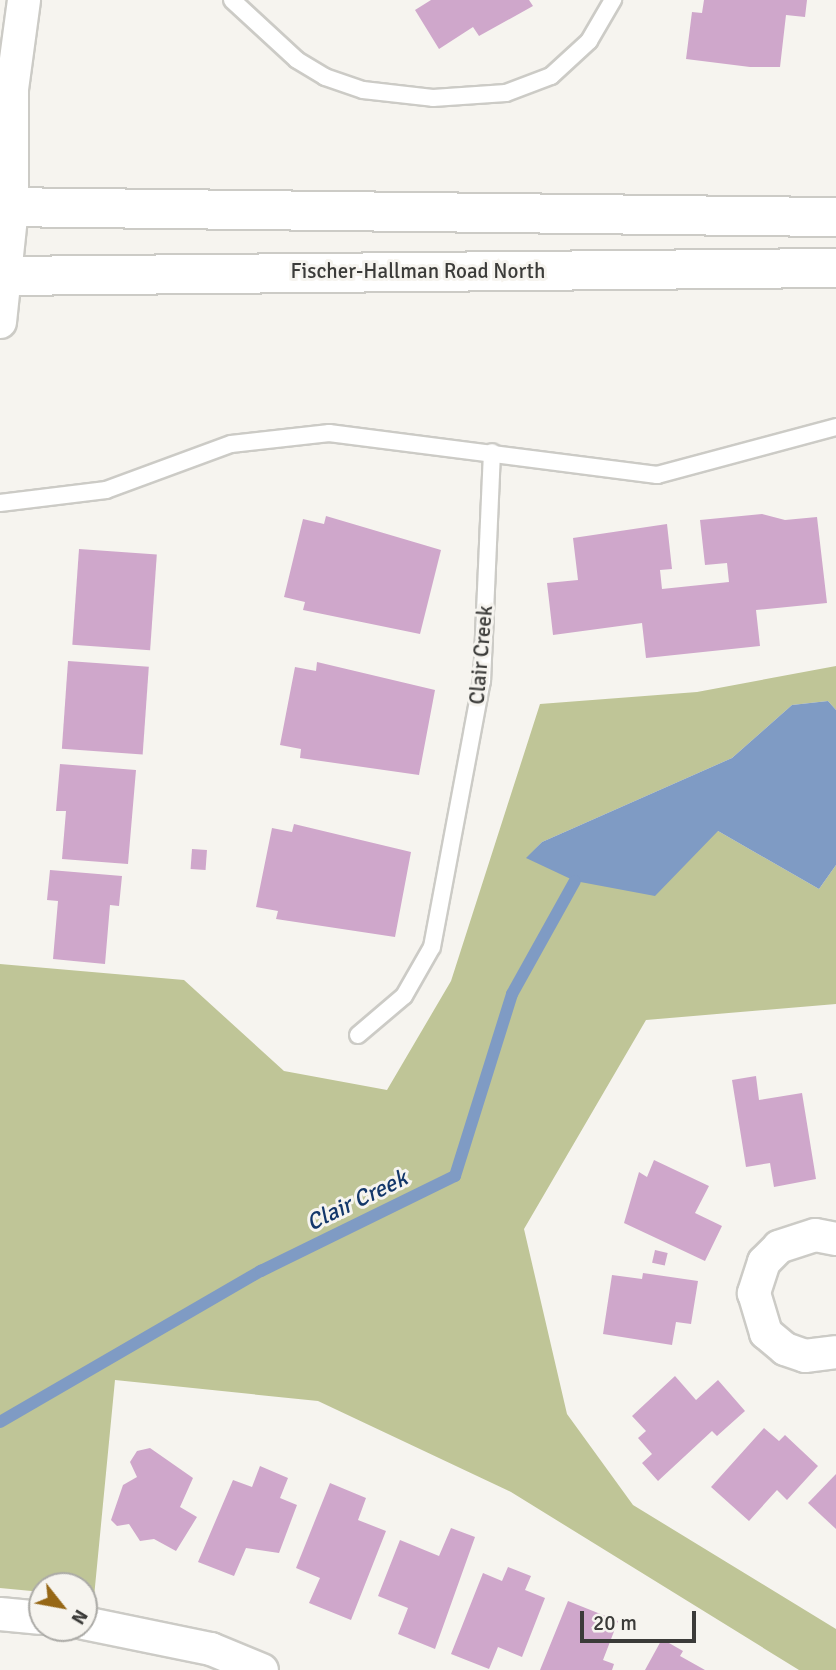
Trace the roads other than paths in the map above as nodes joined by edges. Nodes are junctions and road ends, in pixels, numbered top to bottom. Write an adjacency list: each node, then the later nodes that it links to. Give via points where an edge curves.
1 (24, 0): 4 (street, via 12,89)
2 (232, 0): 3 (lane, via 297,60 325,77 363,90 433,98 506,93 551,76 589,41)
3 (613, 0)
4 (6, 207): 5 (main road); 7 (street)
5 (836, 217)
6 (836, 268): 7 (main road, Fischer-Hallman Road North)
7 (2, 276): 8 (street)
8 (0, 322)
9 (836, 427): 10 (lane, via 657,475)
10 (492, 452): 11 (lane, via 329,433 231,444 106,491); 12 (lane, Clair Creek, via 482,681 432,947 404,996)
11 (0, 503)
12 (358, 1035)
13 (836, 1239): 14 (street, via 814,1235 779,1247 764,1262 754,1293 766,1333 785,1349 805,1356)
14 (836, 1352)
15 (0, 1614): 16 (street)
16 (28, 1617)
17 (98, 1626): 18 (street, via 211,1649)
18 (262, 1670)

